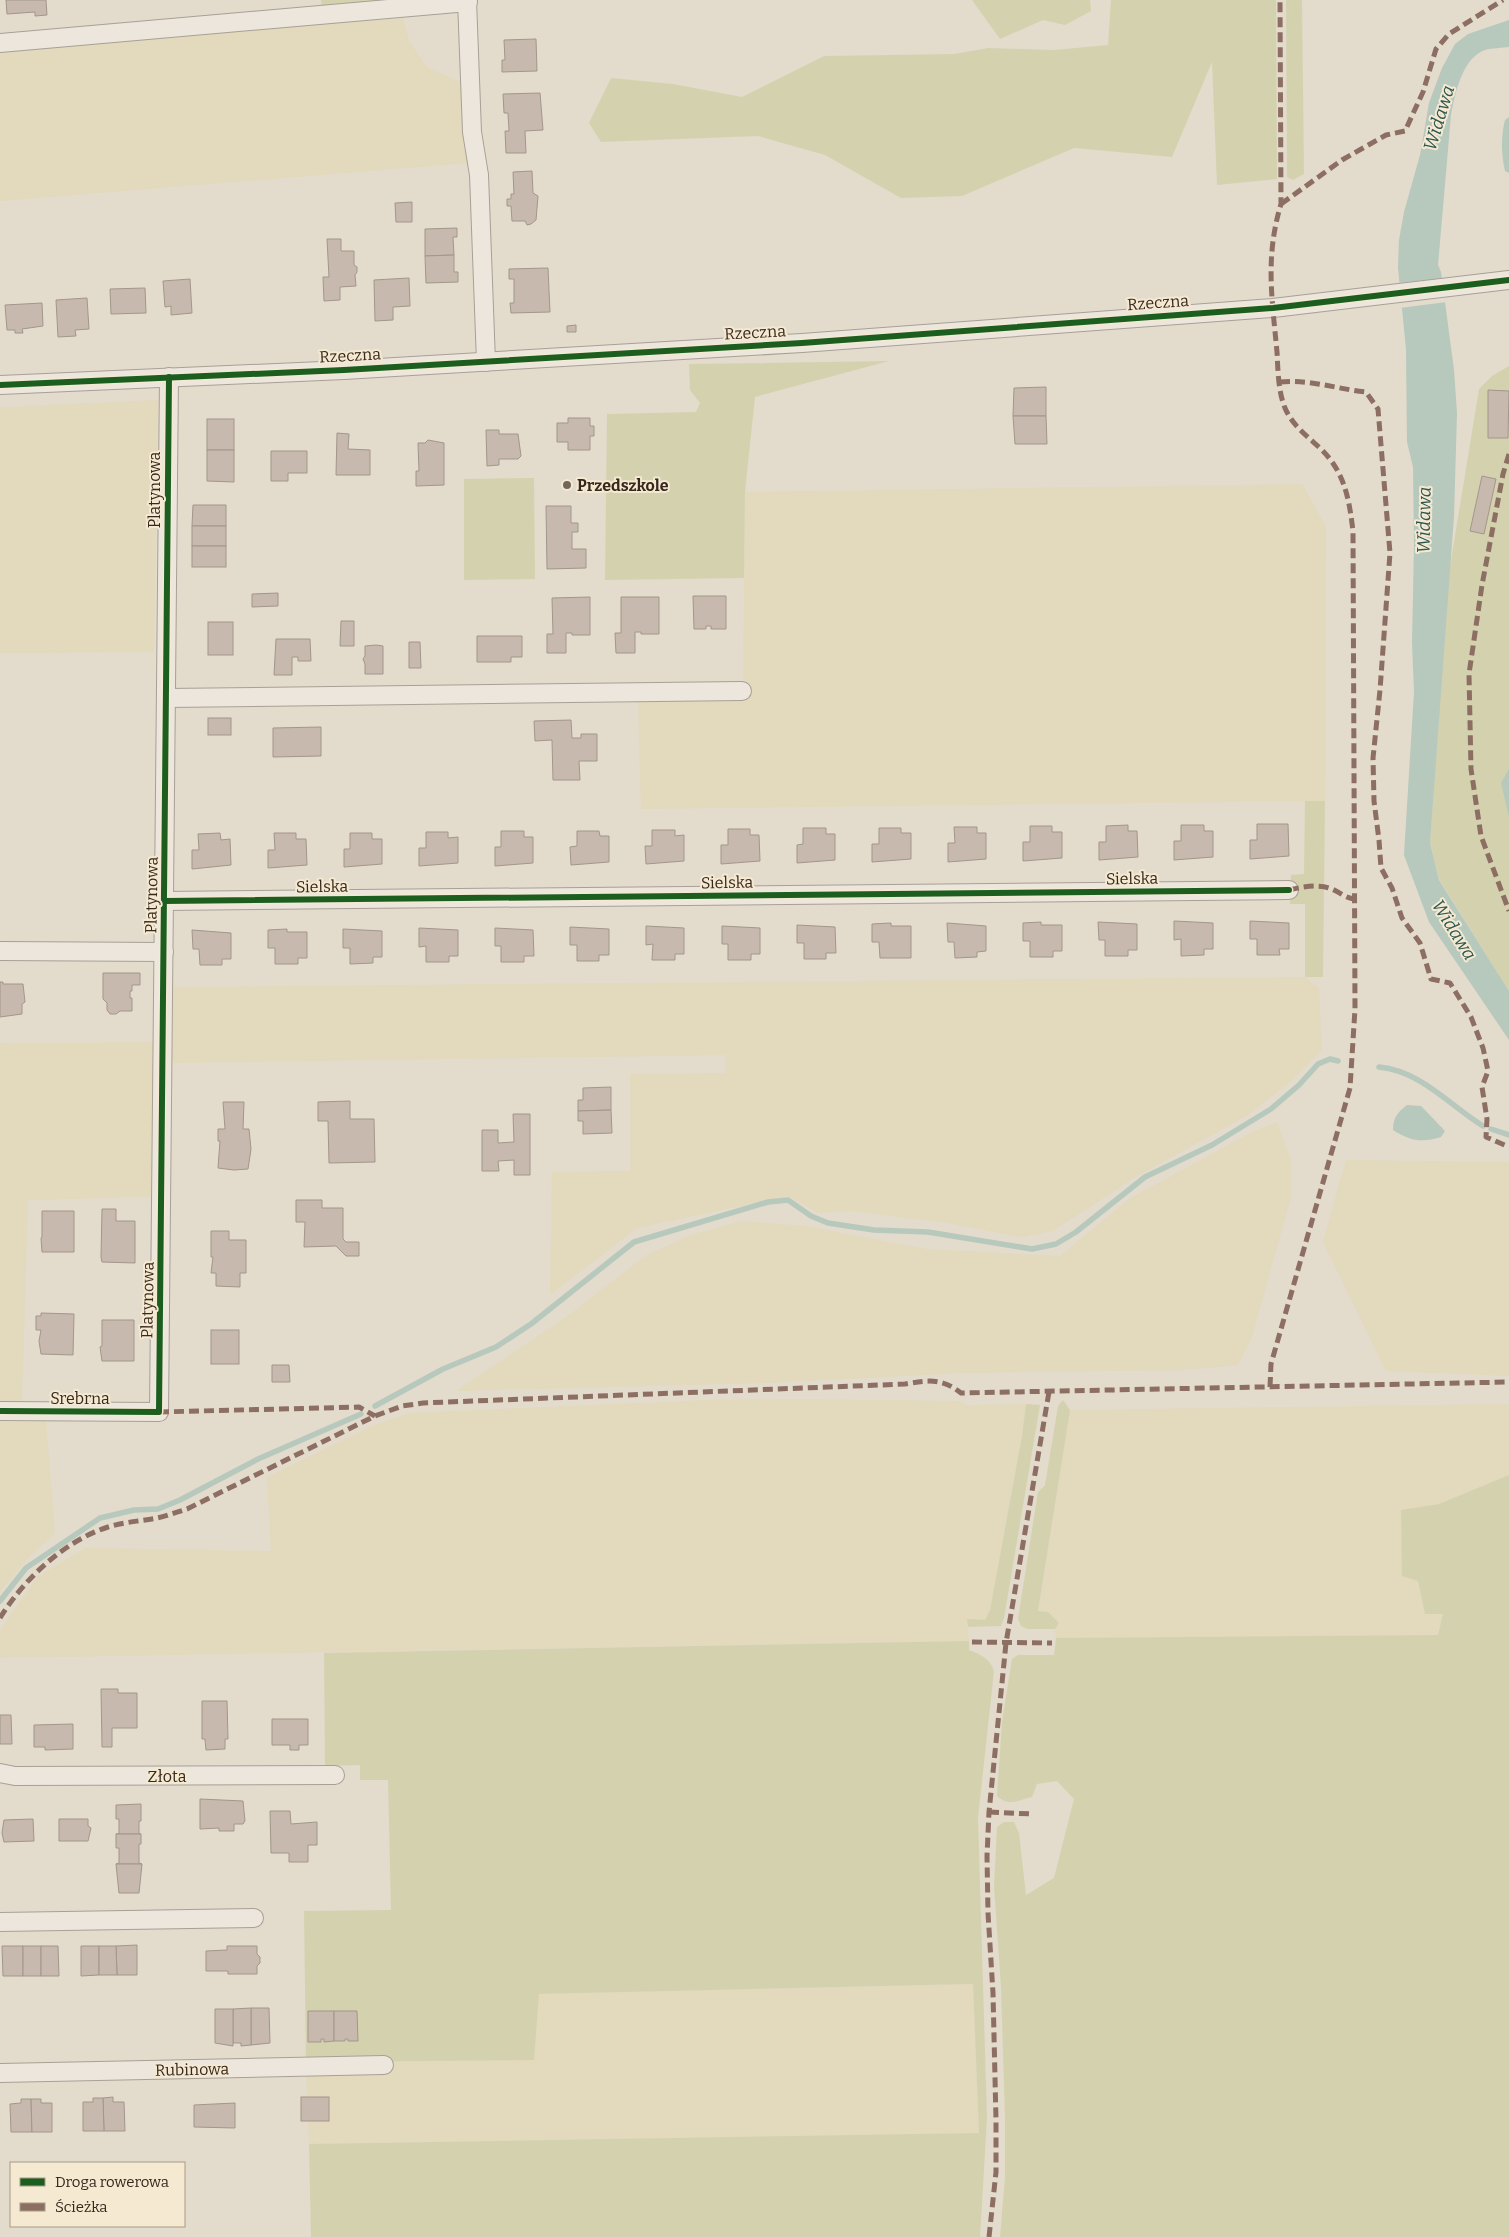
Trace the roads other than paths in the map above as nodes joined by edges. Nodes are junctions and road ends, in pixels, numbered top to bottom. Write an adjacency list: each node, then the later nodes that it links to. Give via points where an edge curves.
1 (468, 1): 2 (street); 4 (street, via 472,132 479,175)
2 (0, 42)
3 (1509, 280): 4 (street, Rzeczna, via 1273,308 802,344)
4 (486, 362): 5 (street, Rzeczna)
5 (169, 377): 6 (street, Rzeczna); 8 (street, Platynowa)
6 (0, 385)
7 (742, 691): 8 (street)
8 (167, 698): 10 (street, Platynowa)
9 (1289, 890): 10 (street, Sielska)
10 (164, 901): 12 (street, Platynowa)
11 (0, 951): 12 (street, Platynowa)
12 (164, 952): 14 (street, Platynowa)
13 (0, 1411): 14 (street, Srebrna)
14 (159, 1412)
15 (0, 1773): 16 (street, Złota, via 24,1776)
16 (335, 1776)
17 (254, 1918): 18 (street)
18 (0, 1922)
19 (384, 2064): 20 (street, Rubinowa)
20 (0, 2073)

